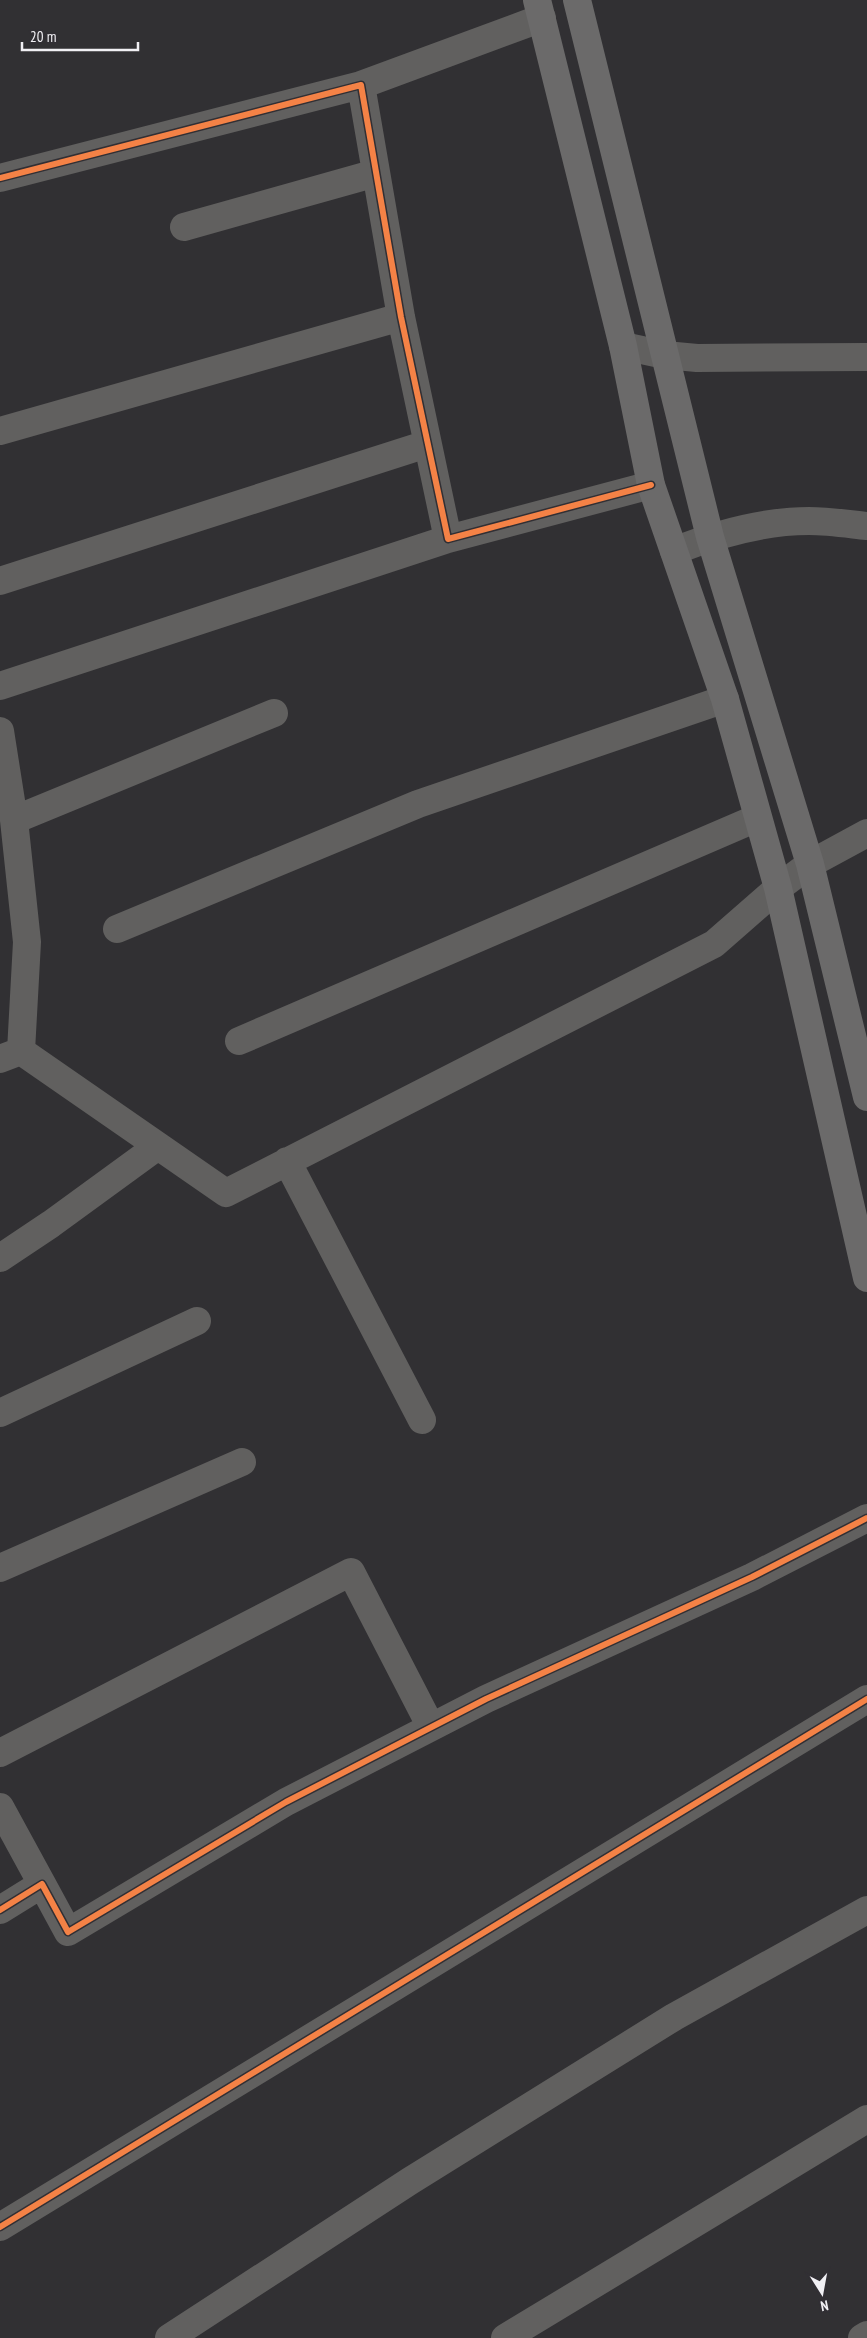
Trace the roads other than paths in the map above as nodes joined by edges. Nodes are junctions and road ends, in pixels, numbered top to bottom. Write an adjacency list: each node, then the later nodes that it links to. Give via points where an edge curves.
1 (577, 0): 9 (main road)
2 (540, 9): 3 (street); 8 (main road)
3 (361, 86): 4 (street); 5 (street)
4 (376, 172): 6 (street); 7 (street)
5 (0, 178)
6 (184, 228)
7 (401, 318): 11 (street); 12 (street)
8 (623, 346): 9 (street); 13 (main road)
9 (665, 355): 10 (street, via 697,358); 15 (main road)
10 (867, 357)
11 (0, 431)
12 (427, 444): 16 (street); 18 (street)
13 (652, 485): 16 (street); 17 (main road)
14 (867, 526): 15 (street, via 809,521 751,527)
15 (710, 536): 17 (street); 26 (main road)
16 (448, 539): 19 (street)
17 (674, 551): 20 (main road)
18 (0, 581)
19 (0, 686)
20 (725, 699): 23 (main road); 28 (street, via 418,804)
21 (274, 713): 24 (street)
22 (0, 731): 24 (street)
23 (757, 818): 27 (main road); 29 (street)
24 (14, 820): 30 (street, via 27,942)
25 (867, 833): 26 (street)
26 (810, 864): 27 (street); 31 (main road)
27 (778, 888): 33 (street, via 714,944); 35 (main road)
28 (118, 929)
29 (239, 1041)
30 (10, 1055): 32 (street)
31 (867, 1097)
32 (158, 1146): 33 (street, via 226,1193); 34 (street)
33 (287, 1161): 38 (street)
34 (0, 1258)
35 (867, 1278)
36 (197, 1321): 37 (street)
37 (0, 1413)
38 (422, 1420)
39 (242, 1462): 41 (street)
40 (867, 1518): 43 (street, via 752,1578)
41 (0, 1568)
42 (867, 1699): 50 (street)
43 (430, 1727): 44 (street, via 351,1572); 46 (street, via 286,1802 68,1932)
44 (0, 1753)
45 (0, 1807): 46 (street)
46 (42, 1884): 47 (street)
47 (0, 1910)
48 (867, 1910): 52 (street, via 674,2017 410,2181)
49 (867, 2119): 53 (street)
50 (0, 2227)
51 (867, 2335): 54 (street)
52 (169, 2338)
53 (505, 2338)
54 (862, 2338)

